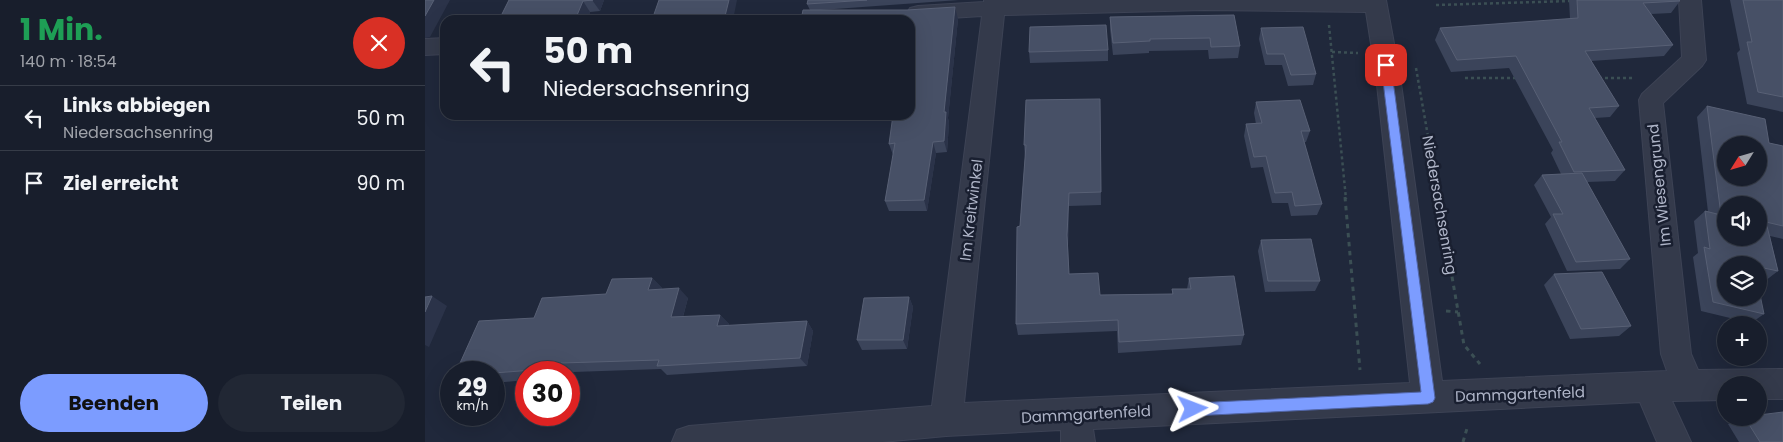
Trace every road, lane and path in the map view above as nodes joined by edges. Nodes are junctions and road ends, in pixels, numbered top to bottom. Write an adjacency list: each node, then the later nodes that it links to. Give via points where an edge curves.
1 (1577, 0): 6 (path)
2 (1690, 0): 14 (street, Im Wiesengrund, via 1694,60)
3 (1375, 2): 5 (street); 19 (street, via 1388,76)
4 (995, 4): 5 (street); 7 (street); 21 (street, Im Kreitwinkel)
5 (1326, 4): 20 (path, via 1335,74)
6 (1436, 5)
7 (898, 14)
8 (440, 46): 9 (street)
9 (425, 47)
10 (1415, 62): 18 (path, Niedersachsenring, via 1464,345)
11 (1465, 78): 12 (path)
12 (1523, 78)
13 (1590, 78): 14 (path)
14 (1676, 78): 16 (street, Im Wiesengrund, via 1651,100 1676,354)
15 (1783, 384): 16 (street, Dammgartenfeld)
16 (1688, 385): 17 (street, Dammgartenfeld)
17 (1650, 388): 18 (street, Dammgartenfeld); 25 (street)
18 (1507, 395): 19 (street, Dammgartenfeld)
19 (1428, 398): 20 (street, Dammgartenfeld)
20 (1362, 401): 22 (street, Dammgartenfeld)
21 (946, 420): 22 (street, Dammgartenfeld); 23 (street, Dammgartenfeld)
22 (1077, 428)
23 (753, 440): 24 (street, Dammgartenfeld)
24 (689, 442)
25 (1674, 442)

